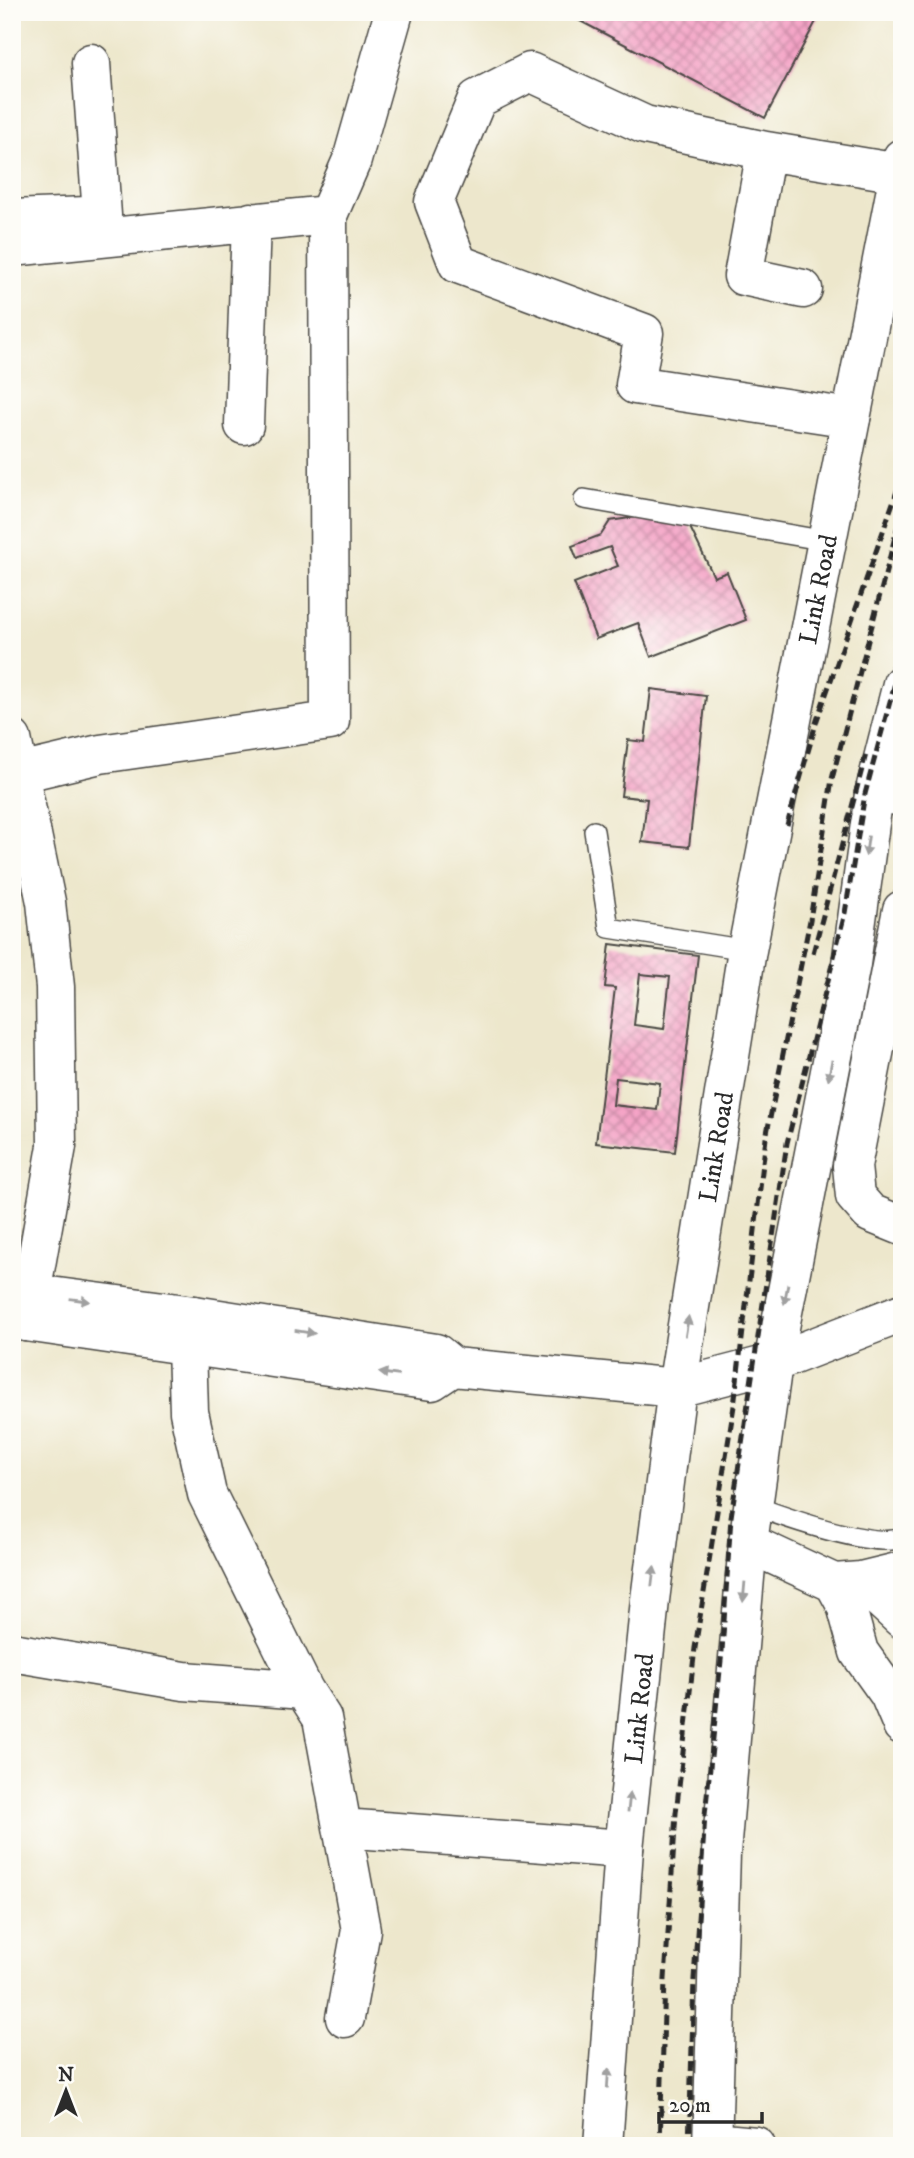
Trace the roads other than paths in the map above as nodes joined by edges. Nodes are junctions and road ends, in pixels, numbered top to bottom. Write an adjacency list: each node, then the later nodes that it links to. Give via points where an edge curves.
1 (394, 12): 5 (street, via 352,160)
2 (91, 63): 8 (street)
3 (766, 151): 4 (street); 10 (street, via 743,276); 11 (street, via 645,125 530,72 477,99 434,202 458,264 644,333 635,385)
4 (900, 166): 11 (street, Link Road)
5 (328, 215): 7 (street); 16 (street, via 330,721)
6 (12, 219): 8 (street)
7 (251, 222): 8 (street); 12 (street)
8 (115, 225): 9 (street)
9 (12, 247)
10 (803, 289)
11 (850, 418): 14 (street, Link Road)
12 (244, 425)
13 (584, 499): 14 (lane)
14 (827, 541): 20 (street, Link Road)
15 (902, 684): 17 (street)
16 (15, 763): 22 (street, via 47,902 55,987 57,1146)
17 (888, 795): 25 (street, one-way to 25)
18 (594, 831): 20 (lane, via 609,928)
19 (902, 911): 21 (street, via 852,1166 855,1196 870,1213)
20 (747, 950): 26 (street, Link Road, one-way to 20)
21 (902, 1226)
22 (20, 1306): 24 (street)
23 (902, 1313): 25 (street)
24 (191, 1330): 26 (street, via 436,1353 453,1367); 33 (street, via 189,1412 207,1494)
25 (772, 1363): 26 (street); 27 (street)
26 (677, 1388): 36 (street, Link Road, one-way to 26)
27 (751, 1524): 28 (lane, via 799,1523 870,1539); 30 (street); 38 (street, one-way to 38, via 721,1853)
28 (902, 1538)
29 (902, 1572): 30 (street)
30 (848, 1582): 31 (street); 34 (street, via 846,1605 859,1652 889,1694)
31 (902, 1619)
32 (12, 1652): 33 (street, via 184,1681)
33 (304, 1690): 35 (street, via 322,1718)
34 (902, 1725)
35 (343, 1828): 36 (street); 37 (street, via 361,1930)
36 (624, 1849): 39 (street, Link Road, one-way to 36)
37 (345, 2018)
38 (712, 2144): 40 (street)
39 (603, 2146)
40 (756, 2146)

